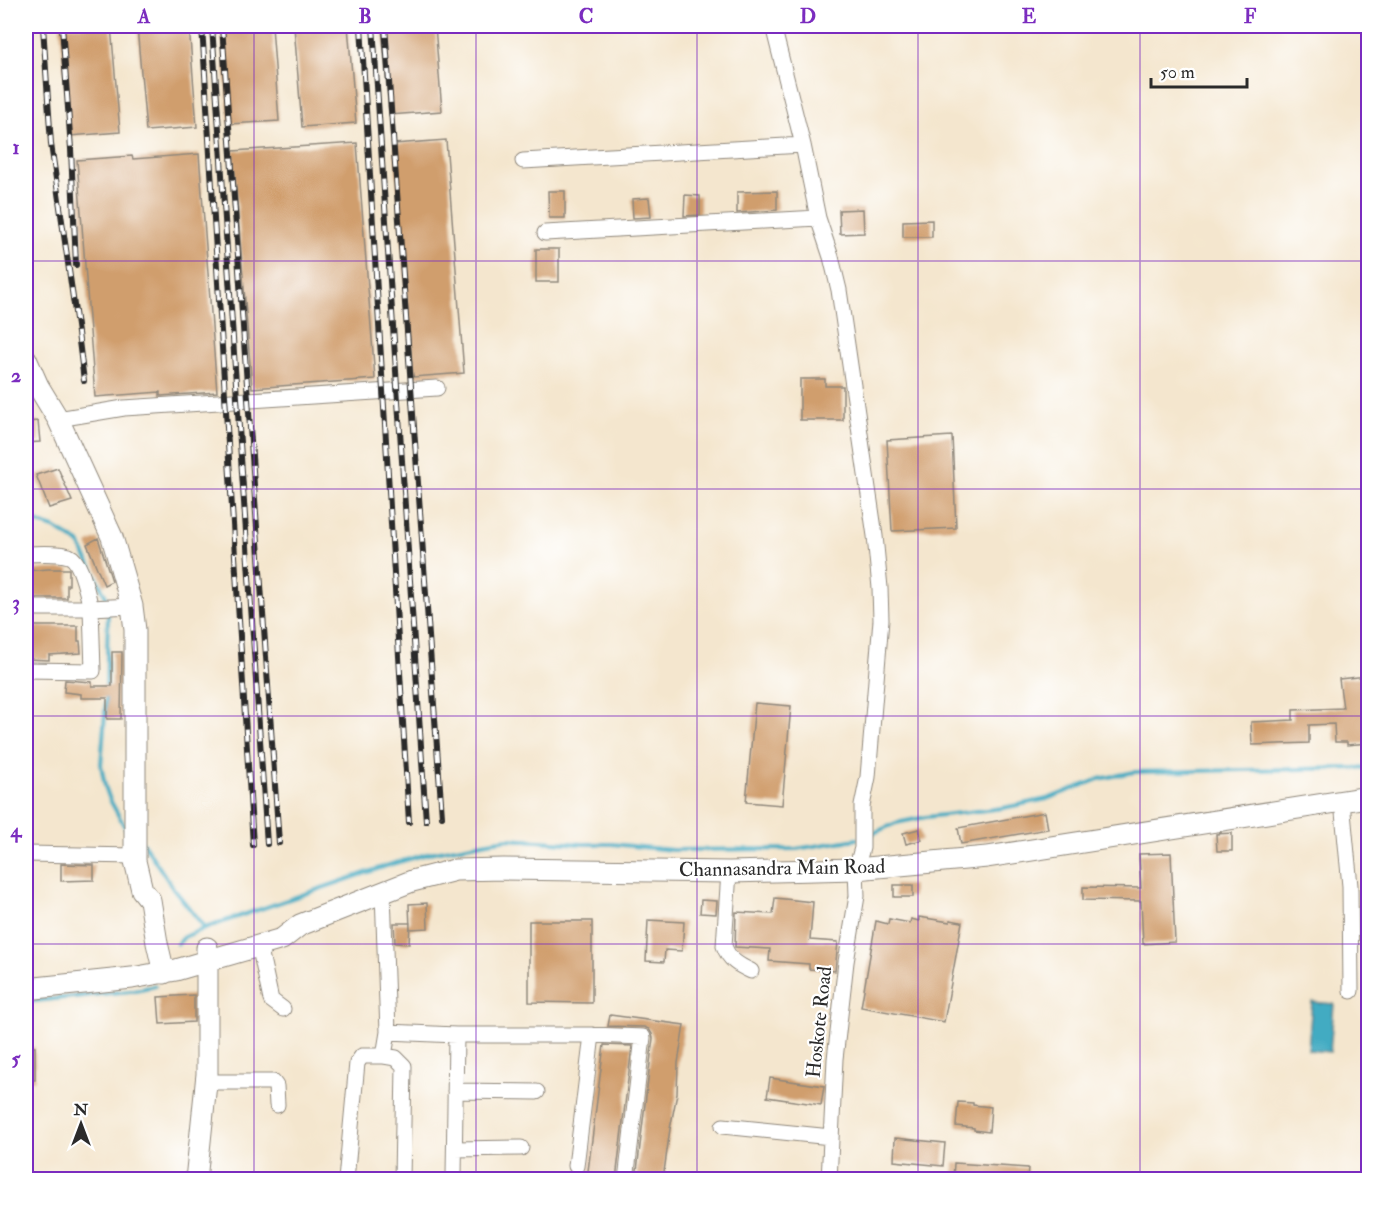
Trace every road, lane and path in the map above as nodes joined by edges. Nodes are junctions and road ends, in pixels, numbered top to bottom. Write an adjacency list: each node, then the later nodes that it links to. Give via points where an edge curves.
1 (773, 26): 2 (street, Hoskote Road)
2 (803, 145): 3 (street); 4 (street, Hoskote Road)
3 (523, 161)
4 (818, 218): 5 (street); 19 (street, Hoskote Road, via 839,290 880,588 862,848)
5 (545, 233)
6 (26, 359): 7 (main road)
7 (32, 386): 9 (main road)
8 (437, 388): 9 (street, via 124,408)
9 (58, 419): 11 (main road, via 112,537)
10 (26, 554): 13 (street, via 71,556 79,564)
11 (132, 606): 13 (street); 18 (main road)
12 (26, 608): 13 (street)
13 (91, 608): 14 (street, via 93,671)
14 (26, 670)
15 (1368, 797): 16 (main road, Channasandra Main Road)
16 (1342, 802): 19 (main road, Channasandra Main Road, via 987,857); 29 (street, via 1350,886)
17 (26, 854): 18 (street)
18 (135, 856): 25 (main road, via 142,890 139,904 144,946)
19 (856, 869): 20 (main road, Channasandra Main Road); 40 (street, Hoskote Road, via 857,896 834,1059)
20 (729, 872): 21 (main road, Channasandra Main Road, via 455,870); 26 (street, via 724,946 732,961)
21 (382, 892): 22 (main road, Channasandra Main Road); 31 (street)
22 (300, 925): 23 (main road, Channasandra Main Road, via 282,939); 24 (main road, via 279,926)
23 (259, 945): 24 (main road, Channasandra Main Road); 30 (street, via 271,1000)
24 (207, 954): 25 (main road, Channasandra Main Road); 35 (main road)
25 (156, 968): 27 (main road, Channasandra Main Road); 28 (main road, Channasandra Main Road, via 132,978)
26 (751, 971)
27 (26, 976)
28 (26, 989)
29 (1351, 991)
30 (283, 1009)
31 (388, 1032): 32 (street); 34 (street)
32 (456, 1035): 33 (street); 36 (street)
33 (592, 1035): 43 (street); 48 (street, via 643,1037)
34 (384, 1056): 46 (street, via 362,1056 357,1063); 47 (street, via 396,1058 404,1066)
35 (206, 1082): 38 (street, via 273,1082); 45 (main road)
36 (455, 1091): 37 (street); 42 (street)
37 (537, 1092)
38 (277, 1105)
39 (723, 1126): 40 (street)
40 (831, 1137): 49 (street, Hoskote Road)
41 (521, 1148): 42 (street)
42 (454, 1149): 44 (street)
43 (576, 1166)
44 (454, 1176)
45 (196, 1179)
46 (346, 1179)
47 (402, 1179)
48 (626, 1179)
49 (829, 1179)

